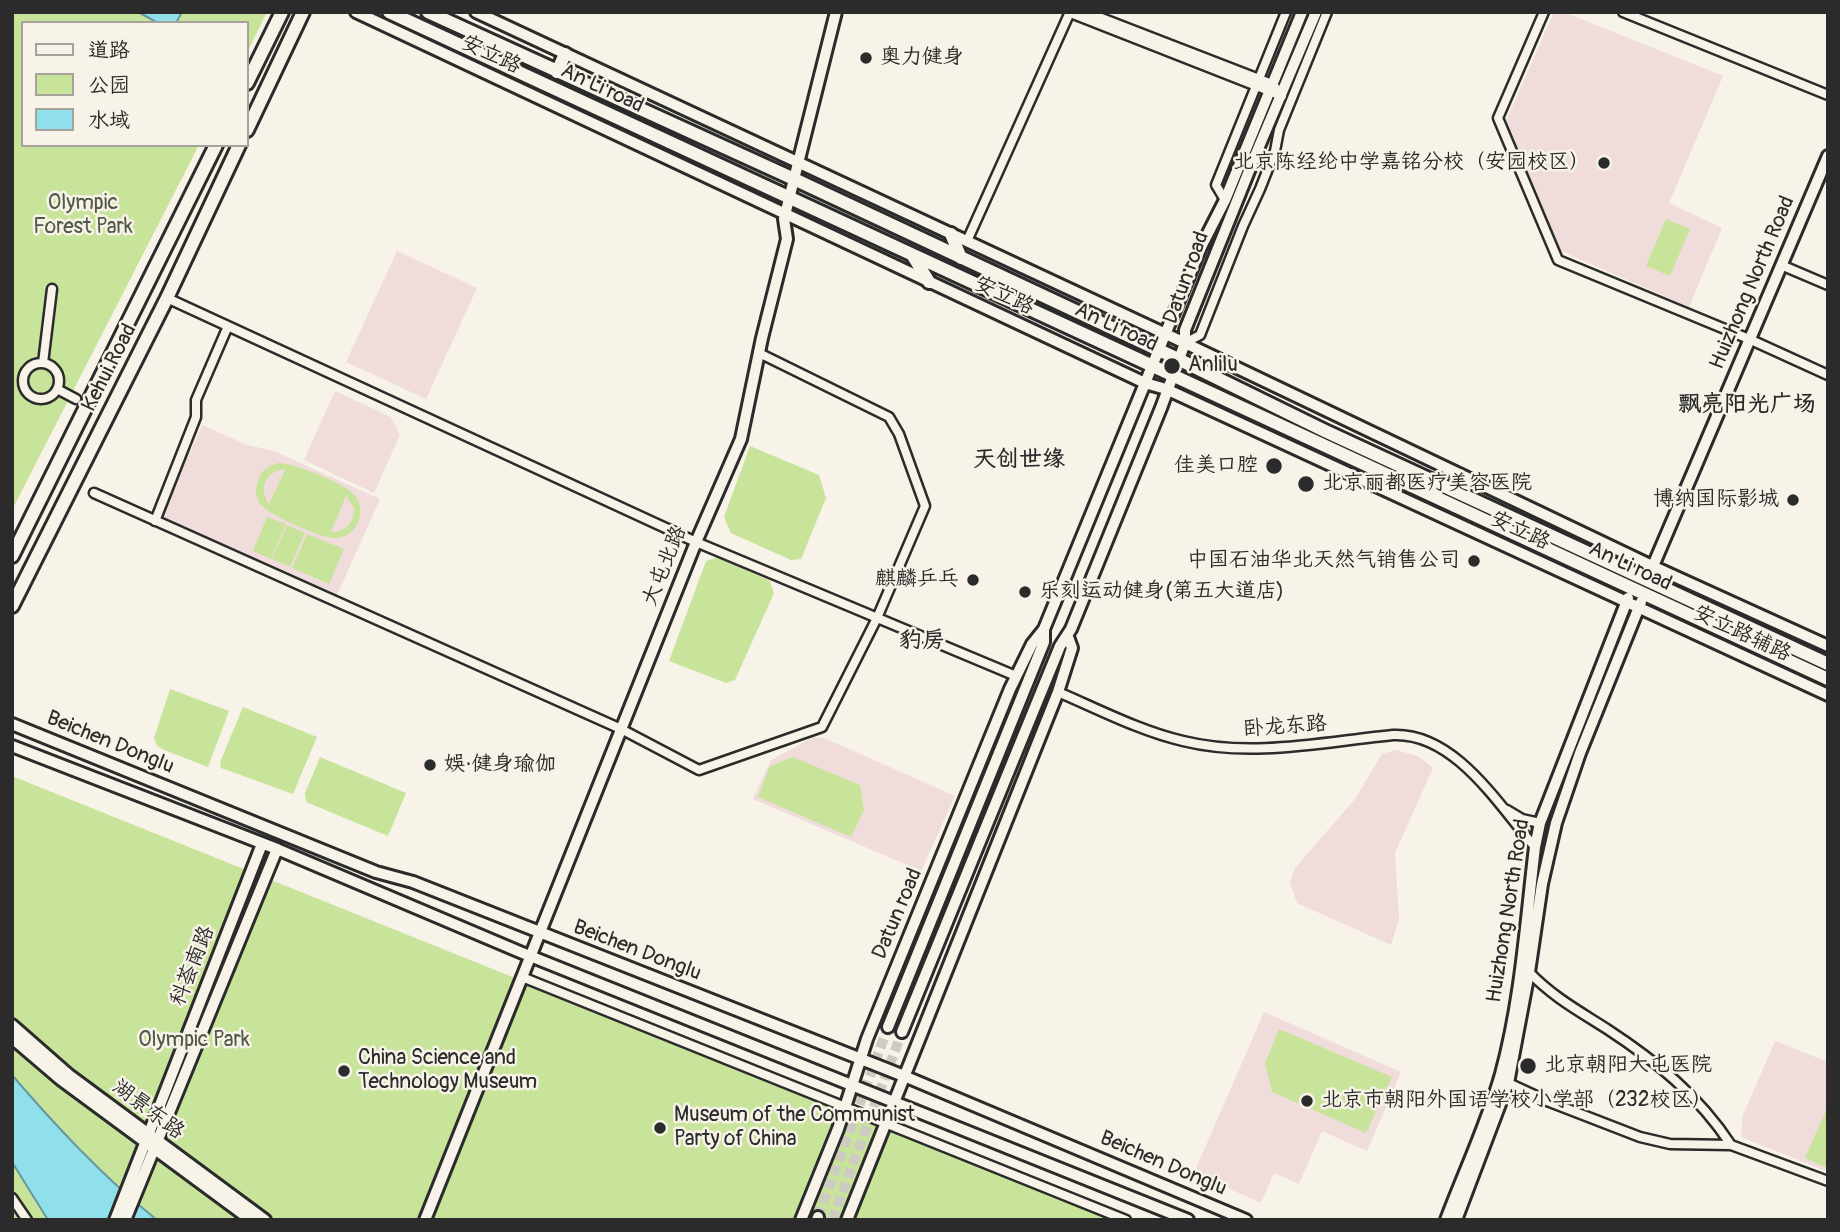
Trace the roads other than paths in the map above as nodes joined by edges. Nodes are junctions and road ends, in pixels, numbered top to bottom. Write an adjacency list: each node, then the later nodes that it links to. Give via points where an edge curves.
1 (282, 12): 18 (main road)
2 (303, 12): 23 (main road)
3 (356, 12): 31 (street, 安立路)
4 (389, 12): 29 (main road, An Li road)
5 (428, 12): 17 (main road, An Li road)
6 (476, 12): 16 (street, 安立路)
7 (836, 12): 27 (street)
8 (1069, 12): 19 (street); 33 (street)
9 (1086, 12): 19 (street)
10 (1286, 12): 19 (street)
11 (1302, 12): 20 (street, Datun road)
12 (1316, 12): 22 (street, Datun road)
13 (1326, 12): 44 (street, via 1200,335)
14 (1544, 12): 43 (street, via 1498,118 1558,260)
15 (1623, 12): 21 (street)
16 (565, 54): 17 (main road); 27 (street, 安立路)
17 (557, 72): 28 (main road, An Li road)
18 (248, 81)
19 (1258, 82): 20 (street); 30 (street, via 1216,185)
20 (1271, 87): 22 (street); 30 (street, Datun road)
21 (1828, 95)
22 (1282, 96): 44 (street, Datun road, via 1185,330)
23 (248, 128)
24 (215, 147): 59 (main road, Kehui Road)
25 (239, 147): 40 (main road, Kehui Road)
26 (1828, 156): 36 (street, Huizhong North Road)
27 (799, 163): 28 (street, 大屯北路); 32 (street, 安立路)
28 (794, 179): 29 (street, 大屯北路); 35 (main road, An Li road)
29 (789, 199): 31 (street, 大屯北路); 34 (main road, An Li road)
30 (1225, 200): 42 (street, Datun road)
31 (786, 214): 37 (street, 安立路); 46 (street, 大屯北路, via 787,239)
32 (951, 234): 33 (street, 安立路); 35 (main road)
33 (967, 241): 42 (street, 安立路)
34 (913, 256): 37 (main road); 49 (main road, An Li road)
35 (961, 258): 45 (main road, An Li road)
36 (1781, 265): 38 (street); 43 (street, Huizhong North Road)
37 (929, 282): 52 (street, 安立路)
38 (1828, 285)
39 (52, 289): 48 (street)
40 (167, 298): 41 (street); 64 (main road, Kehui Road)
41 (228, 326): 57 (street, via 196,400 196,417); 58 (street)
42 (1165, 335): 44 (street, 安立路); 45 (street, Datun road)
43 (1749, 339): 51 (street); 60 (street, Huizhong North Road)
44 (1185, 343): 47 (street, Datun road); 60 (street, 安立路)
45 (1158, 350): 47 (main road, An Li road); 49 (street, Datun road)
46 (759, 353): 58 (street, 大屯北路, via 741,439); 65 (street, via 889,417 899,434 925,506)
47 (1178, 359): 50 (street, Datun road); 61 (main road, An Li road)
48 (43, 363): 53 (street, via 58,375); 53 (street, via 26,372 25,389 40,398)
49 (1152, 366): 50 (main road, An Li road); 52 (street, Datun road)
50 (1172, 375): 54 (street, Datun road); 62 (main road, An Li road)
51 (1828, 375)
52 (1145, 383): 54 (street, 安立路); 66 (street, Datun road)
53 (57, 389): 55 (street)
54 (1166, 389): 62 (street, 安立路); 67 (street, Datun road)
55 (76, 399)
56 (94, 493): 57 (street)
57 (155, 521): 75 (street)
58 (696, 541): 65 (street); 75 (street, 大屯北路)
59 (12, 556)
60 (1653, 566): 61 (street, Huizhong North Road); 68 (street, 安立路辅路)
61 (1647, 579): 62 (street); 63 (street, Huizhong North Road); 69 (main road, An Li road)
62 (1629, 595): 63 (main road, An Li road); 78 (street, Huizhong North Road)
63 (1642, 601): 71 (main road, An Li road); 73 (street, 安立路辅路); 84 (street, Huizhong North Road, via 1556,823)
64 (12, 606)
65 (877, 618): 70 (street); 75 (street, via 822,727 699,770)
66 (1044, 629): 70 (street, Datun road); 87 (street, Datun road, via 1044,642)
67 (1068, 637): 72 (street, Datun road, via 1072,648); 88 (street, Datun road, via 1060,646)
68 (1828, 646)
69 (1828, 664)
70 (1016, 676): 90 (street, Datun road)
71 (1828, 679)
72 (1058, 692): 77 (street, 卧龙东路, via 1157,733 1212,746 1247,749 1405,736 1432,744 1459,760); 91 (street, Datun road)
73 (1828, 695)
74 (12, 724): 82 (street, Beichen Donglu)
75 (621, 729): 82 (street, 大屯北路)
76 (12, 746): 79 (street, Beichen Donglu)
77 (1500, 803): 78 (street, 卧龙东路, via 1514,815); 80 (street, 卧龙东路)
78 (1540, 823): 80 (street, Huizhong North Road)
79 (262, 844): 81 (street, Beichen Donglu); 97 (street, 科荟南路)
80 (1535, 847): 113 (street, Huizhong North Road, via 1505,1059)
81 (277, 849): 83 (street, Beichen Donglu); 97 (street, 科荟南路)
82 (539, 933): 83 (street, 大屯北路); 90 (street, Beichen Donglu)
83 (530, 955): 85 (street, 大屯北路); 93 (street, Beichen Donglu)
84 (1529, 972): 92 (street, Huizhong North Road); 98 (street, via 1567,1006 1670,1074 1716,1122)
85 (522, 977): 95 (street); 107 (street, 大屯北路)
86 (12, 1025): 97 (street, 湖景东路)
87 (888, 1027)
88 (902, 1032)
89 (12, 1038): 97 (street, 湖景东路, via 60,1079)
90 (861, 1059): 91 (street, Beichen Donglu); 93 (street, Datun road)
91 (904, 1076): 94 (street, Datun road); 112 (street, Beichen Donglu)
92 (1508, 1083): 98 (street, via 1640,1137 1670,1144); 114 (street, Huizhong North Road)
93 (852, 1086): 94 (street, Beichen Donglu); 95 (street, Datun road)
94 (893, 1102): 96 (street, Datun road); 111 (street, Beichen Donglu)
95 (845, 1107): 96 (street); 108 (street, Datun road)
96 (886, 1123): 109 (street, Datun road); 110 (street)
97 (151, 1142): 100 (street, 科荟南路); 105 (street, 湖景东路); 106 (street, 湖景东路)
98 (1731, 1145): 99 (street)
99 (1828, 1181)
100 (129, 1196): 103 (street, 科荟南路); 104 (street, 科荟南路)
101 (12, 1198): 102 (street)
102 (27, 1220)
103 (115, 1220)
104 (125, 1220)
105 (251, 1220)
106 (265, 1220)
107 (425, 1220)
108 (801, 1220)
109 (847, 1220)
110 (1125, 1220)
111 (1188, 1220)
112 (1246, 1220)
113 (1446, 1220)
114 (1456, 1220)

